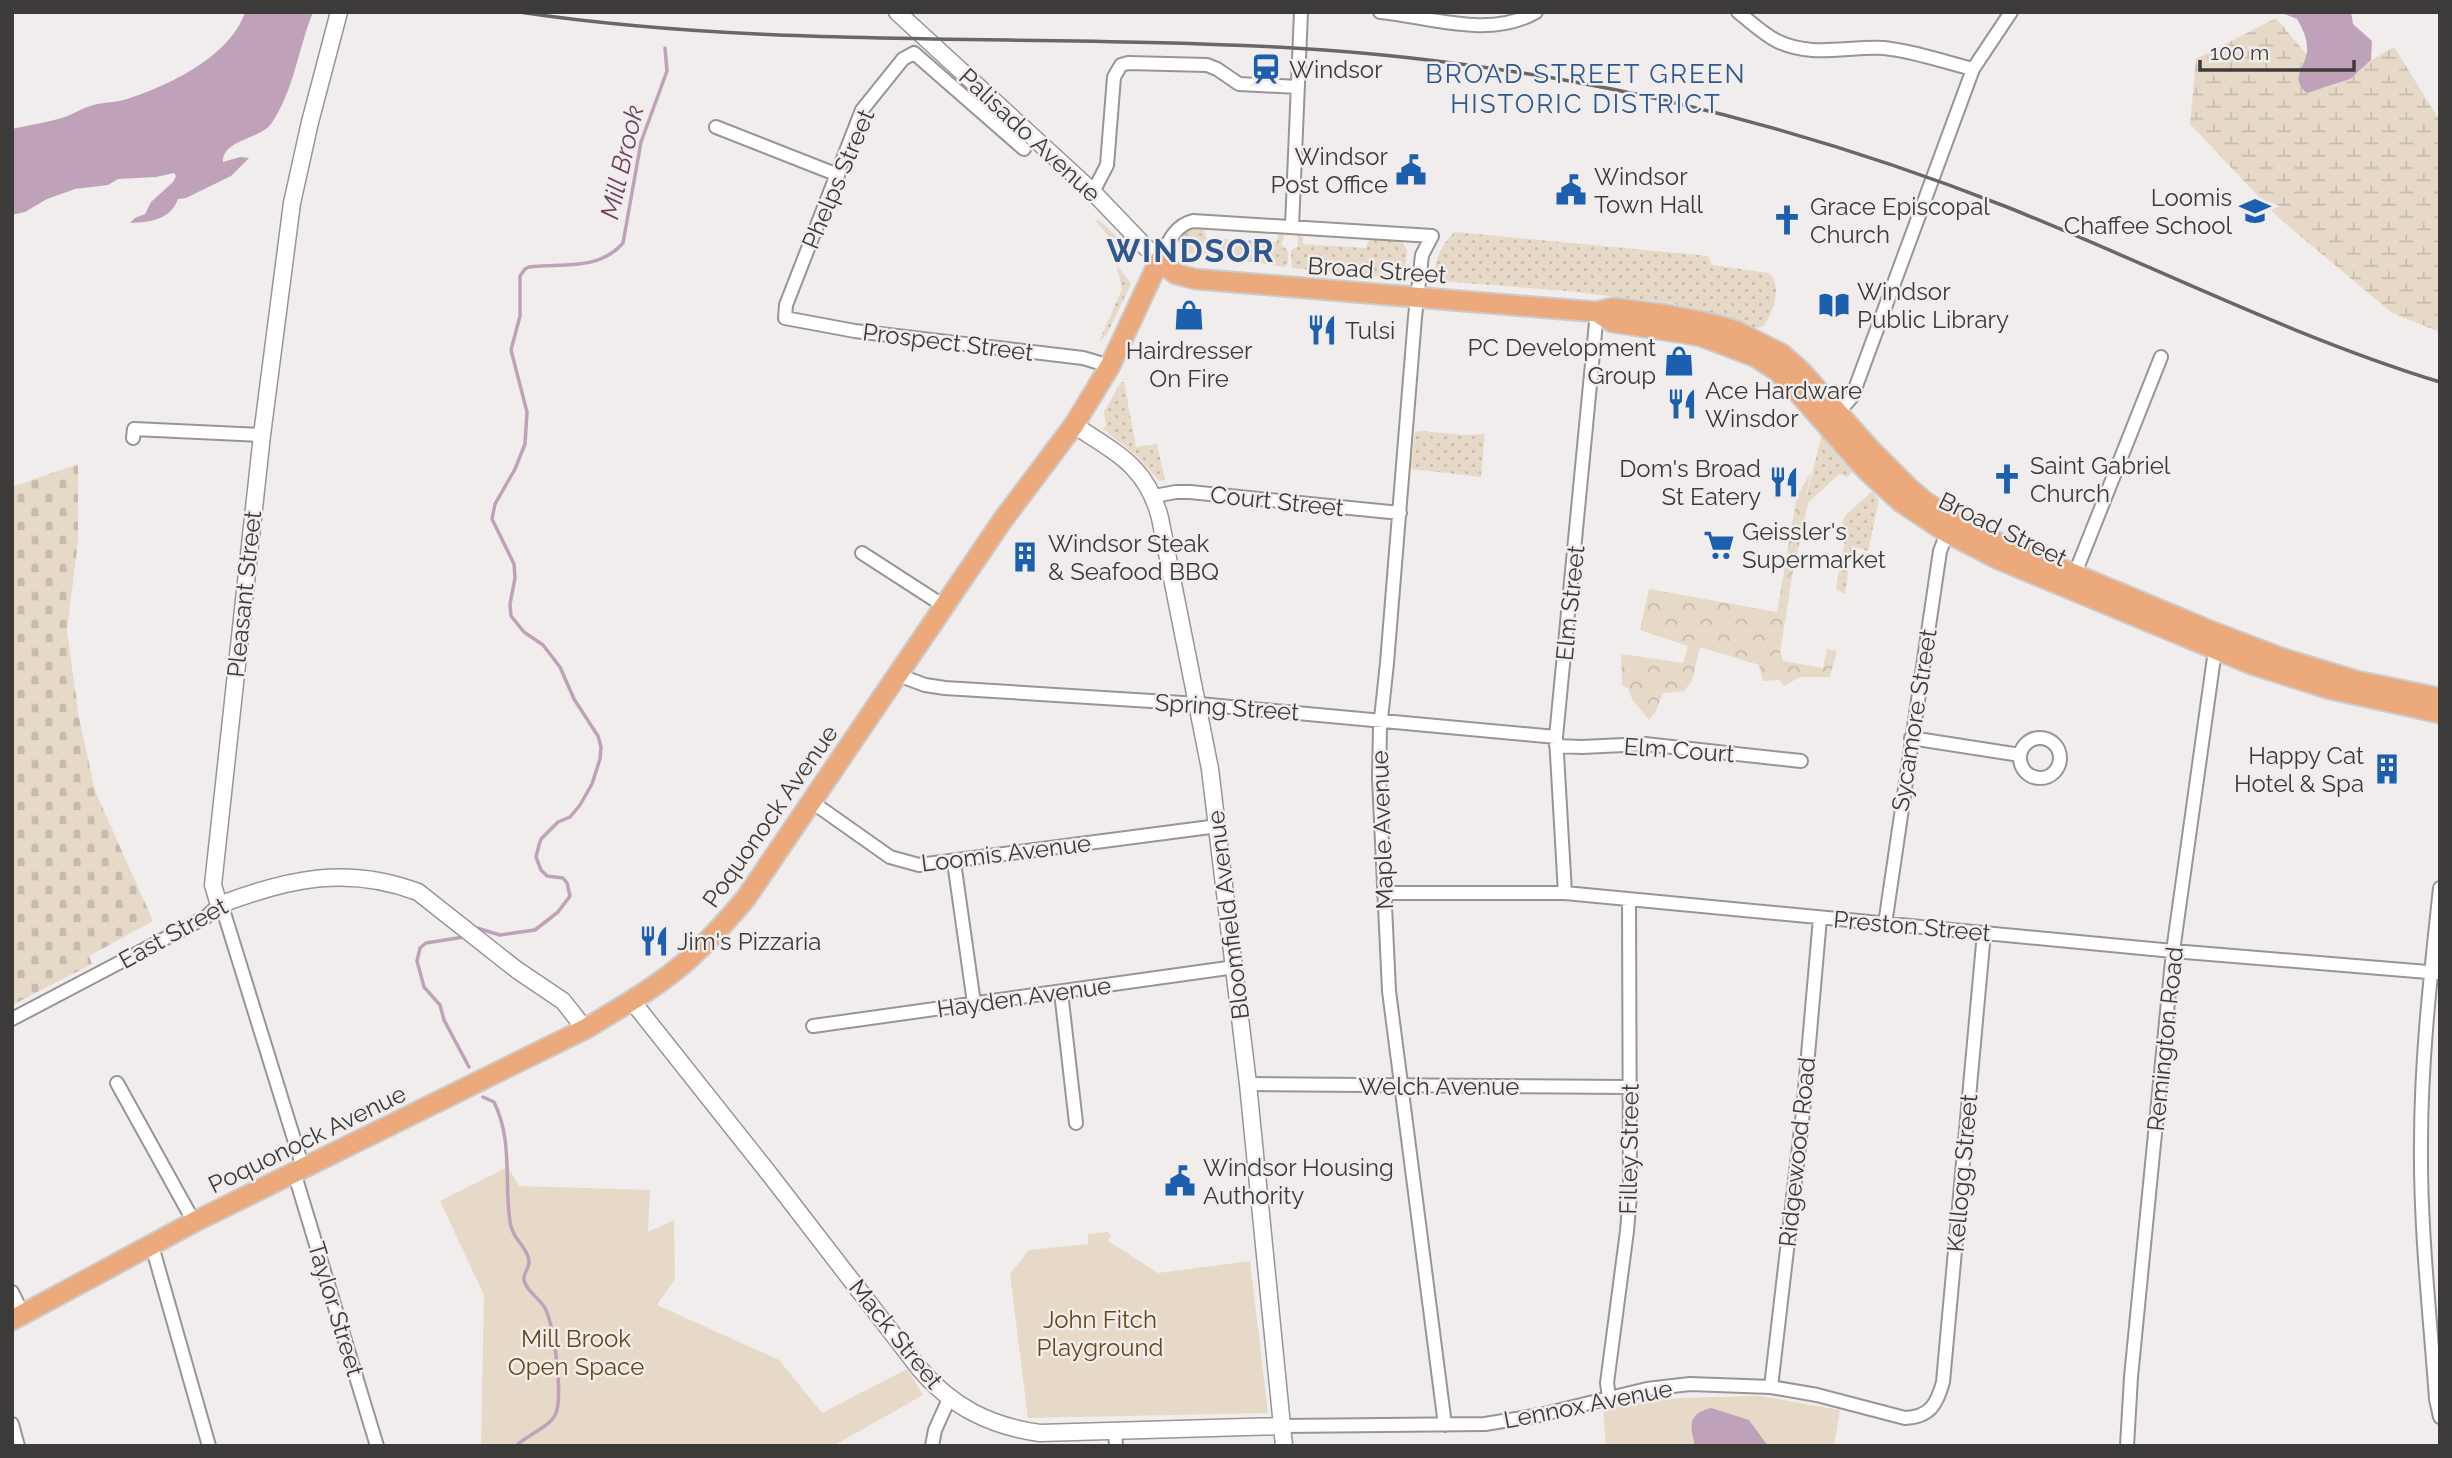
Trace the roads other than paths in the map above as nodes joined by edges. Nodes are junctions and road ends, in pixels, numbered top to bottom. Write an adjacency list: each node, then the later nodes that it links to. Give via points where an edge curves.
1 (339, 12): 24 (street, Pleasant Street, via 292,203)
2 (897, 12): 13 (street, Palisado Avenue)
3 (1301, 12): 9 (street)
4 (1380, 12): 5 (street, via 1487,26 1512,23)
5 (1536, 12)
6 (1738, 12): 8 (street, via 1770,37 1795,48 1891,49)
7 (2011, 12): 8 (street)
8 (1973, 69): 22 (street, via 1853,397)
9 (1298, 88): 13 (street, via 1239,84 1207,65 1121,65 1114,77 1107,165); 14 (street)
10 (716, 127): 12 (street)
11 (1024, 149): 12 (street, Phelps Street, via 914,53 903,59 862,110)
12 (838, 174): 19 (street, Phelps Street, via 786,305)
13 (1093, 192): 16 (street, Palisado Avenue)
14 (1292, 226): 15 (street, Broad Street); 16 (street, Broad Street, via 1188,221 1171,237)
15 (1432, 236): 17 (street, Maple Avenue, via 1423,251)
16 (1159, 261): 17 (main road, Broad Street, via 1176,274 1195,279); 21 (main road, Poquonock Avenue)
17 (1418, 298): 18 (main road, Broad Street); 27 (street, Maple Avenue)
18 (1597, 312): 22 (main road, Broad Street, via 1612,322 1716,332 1759,350); 39 (street, Elm Street)
19 (785, 318): 21 (street, Prospect Street, via 855,331 1083,358)
20 (2161, 356): 30 (street)
21 (1110, 366): 23 (main road, Poquonock Avenue)
22 (1832, 418): 28 (main road, Broad Street)
23 (1074, 425): 26 (street, Bloomfield Avenue, via 1131,465); 31 (main road, Poquonock Avenue)
24 (262, 435): 25 (street, via 155,428 134,429); 49 (street, Pleasant Street, via 213,867 212,885)
25 (133, 438)
26 (1154, 496): 27 (street, Court Street, via 1189,492); 35 (street, Bloomfield Avenue)
27 (1400, 513): 37 (street, Maple Avenue)
28 (1950, 526): 30 (main road, Broad Street, via 1985,537); 38 (street, Sycamore Street, via 1940,551)
29 (862, 553): 31 (street)
30 (2072, 581): 32 (main road, Broad Street)
31 (944, 606): 33 (main road, Poquonock Avenue)
32 (2216, 641): 34 (main road, Broad Street); 36 (main road, Broad Street, via 2251,664 2330,690); 53 (street, Remington Road)
33 (898, 675): 35 (street, Spring Street, via 938,687); 42 (main road, Poquonock Avenue)
34 (2440, 698)
35 (1199, 704): 37 (street, Spring Street); 43 (street, Bloomfield Avenue)
36 (2440, 713)
37 (1381, 720): 39 (street, Spring Street); 46 (street, Maple Avenue)
38 (1911, 737): 40 (street); 51 (street, Sycamore Street)
39 (1556, 741): 41 (street, Elm Court, via 1582,747 1645,744); 47 (street, Elm Street)
40 (2020, 755)
41 (1801, 761)
42 (812, 802): 44 (street, Loomis Avenue, via 890,857 919,865); 57 (main road, Poquonock Avenue, via 746,898 713,936)
43 (1218, 826): 44 (street, Loomis Avenue); 54 (street, Bloomfield Avenue)
44 (954, 862): 58 (street)
45 (2440, 888): 55 (street)
46 (1383, 893): 47 (street, Preston Street); 64 (street, Maple Avenue)
47 (1565, 893): 48 (street, Preston Street)
48 (1629, 900): 50 (street, Preston Street); 65 (street, Filley Street)
49 (219, 905): 59 (street, East Street, via 206,917); 61 (street, East Street, via 335,876 359,876 402,886 436,903 563,1002); 67 (street, Pleasant Street)
50 (1820, 918): 51 (street, Preston Street); 72 (street, Ridgewood Road)
51 (1885, 924): 52 (street, Preston Street)
52 (1984, 933): 53 (street, Preston Street); 75 (street, Kellogg Street, via 1943,1382)
53 (2173, 951): 55 (street, Preston Street); 86 (street, Remington Road)
54 (1235, 968): 56 (street, Hayden Avenue); 63 (street, Bloomfield Avenue)
55 (2435, 974): 76 (street, via 2422,1075 2421,1171)
56 (1061, 992): 58 (street, Hayden Avenue); 66 (street)
57 (632, 1001): 61 (main road, Poquonock Avenue); 74 (street, Mack Street, via 919,1368)
58 (974, 1003): 60 (street, Hayden Avenue)
59 (12, 1019)
60 (813, 1026)
61 (585, 1029): 67 (main road, Poquonock Avenue)
62 (117, 1083): 68 (street)
63 (1248, 1084): 64 (street, Welch Avenue); 79 (street, Bloomfield Avenue)
64 (1401, 1086): 65 (street, Welch Avenue); 78 (street, Maple Avenue)
65 (1630, 1087): 73 (street, Filley Street, via 1628,1219)
66 (1076, 1124)
67 (299, 1170): 68 (main road, Poquonock Avenue); 83 (street, Taylor Street)
68 (194, 1222): 69 (main road, Poquonock Avenue)
69 (152, 1246): 71 (main road, Poquonock Avenue); 82 (street)
70 (12, 1292): 71 (street)
71 (18, 1317)
72 (1771, 1387): 73 (street, Lennox Avenue, via 1690,1384); 75 (street, Lennox Avenue, via 1905,1418)
73 (1609, 1397): 78 (street, Lennox Avenue, via 1513,1420)
74 (949, 1399): 80 (street, Mack Street, via 990,1422 1016,1430); 84 (street)
75 (1931, 1411)
76 (2440, 1417)
77 (12, 1424): 81 (street)
78 (1445, 1425): 79 (street, Lennox Avenue)
79 (1282, 1426): 80 (street, Mack Street); 85 (street, Bloomfield Avenue)
80 (1115, 1439)
81 (18, 1446)
82 (209, 1446)
83 (377, 1446)
84 (932, 1446)
85 (1284, 1446)
86 (2127, 1446)

